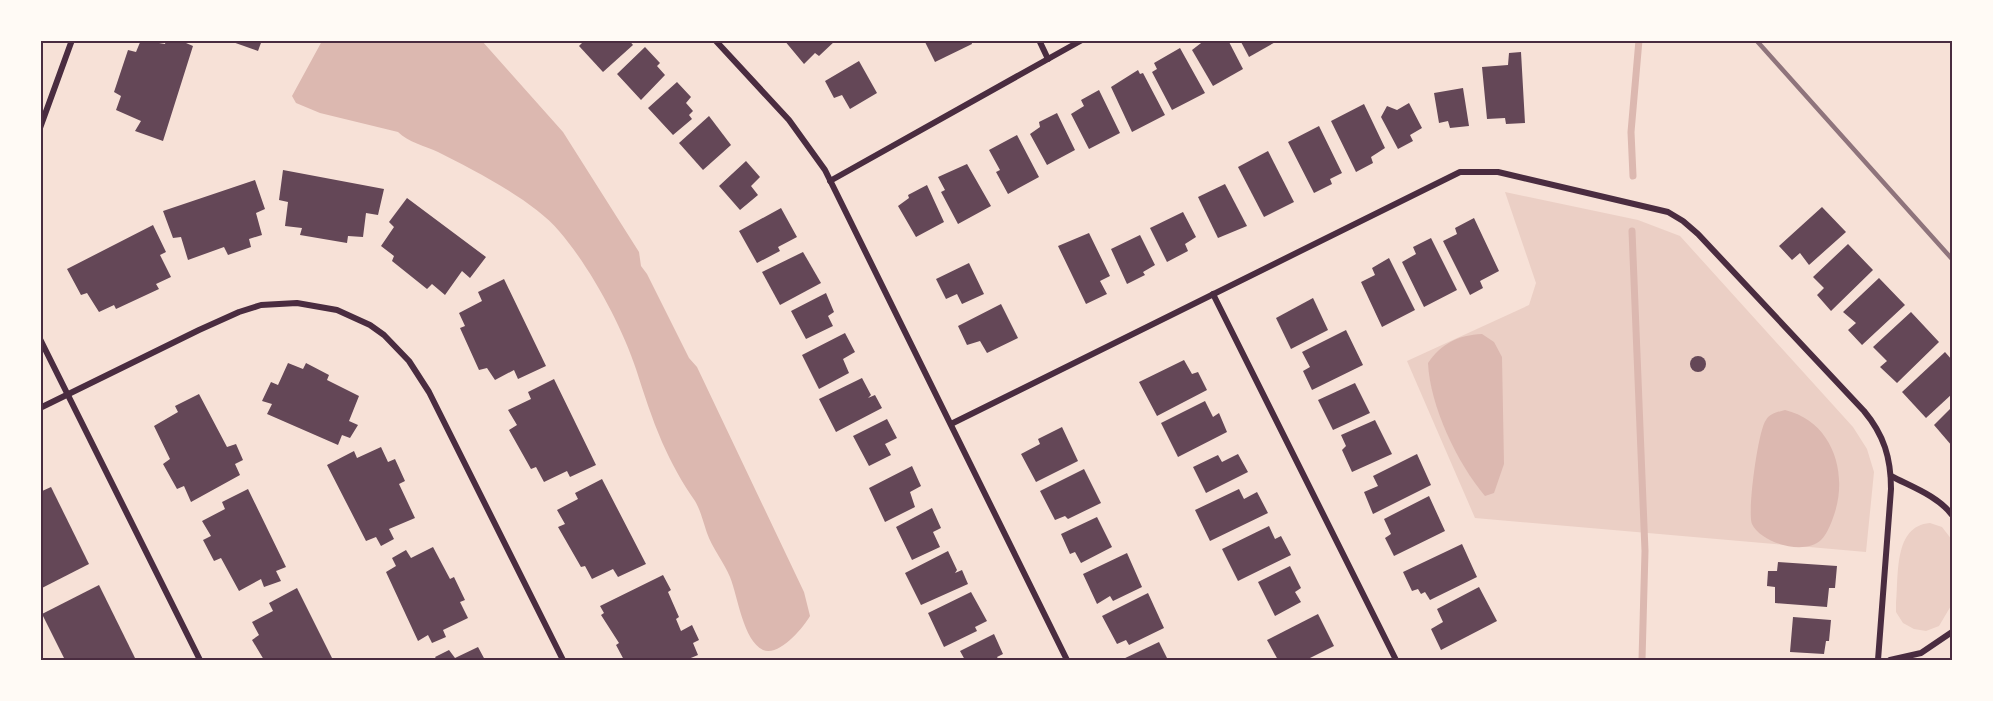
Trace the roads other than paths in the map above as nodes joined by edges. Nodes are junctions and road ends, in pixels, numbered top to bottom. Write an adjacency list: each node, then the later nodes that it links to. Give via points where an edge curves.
1 (72, 40): 6 (street)
2 (715, 40): 7 (street, via 800,134)
3 (1039, 40): 5 (street)
4 (1082, 40): 5 (street)
5 (1048, 59): 7 (street)
6 (40, 128)
7 (830, 181): 12 (street)
8 (1213, 294): 12 (street); 13 (street, via 1460,172 1498,172 1668,212 1698,234 1870,418 1884,440); 19 (street)
9 (40, 339): 10 (street)
10 (68, 394): 11 (street); 16 (street); 17 (street, via 199,330 261,305 317,305 362,321 384,335 409,361 429,392)
11 (40, 408)
12 (951, 424): 18 (street)
13 (1891, 476): 14 (street, via 1928,495); 20 (street)
14 (1953, 515)
15 (1953, 632): 21 (street, via 1921,653)
16 (200, 660)
17 (563, 660)
18 (1067, 660)
19 (1396, 660)
20 (1878, 660)
21 (1890, 660)

